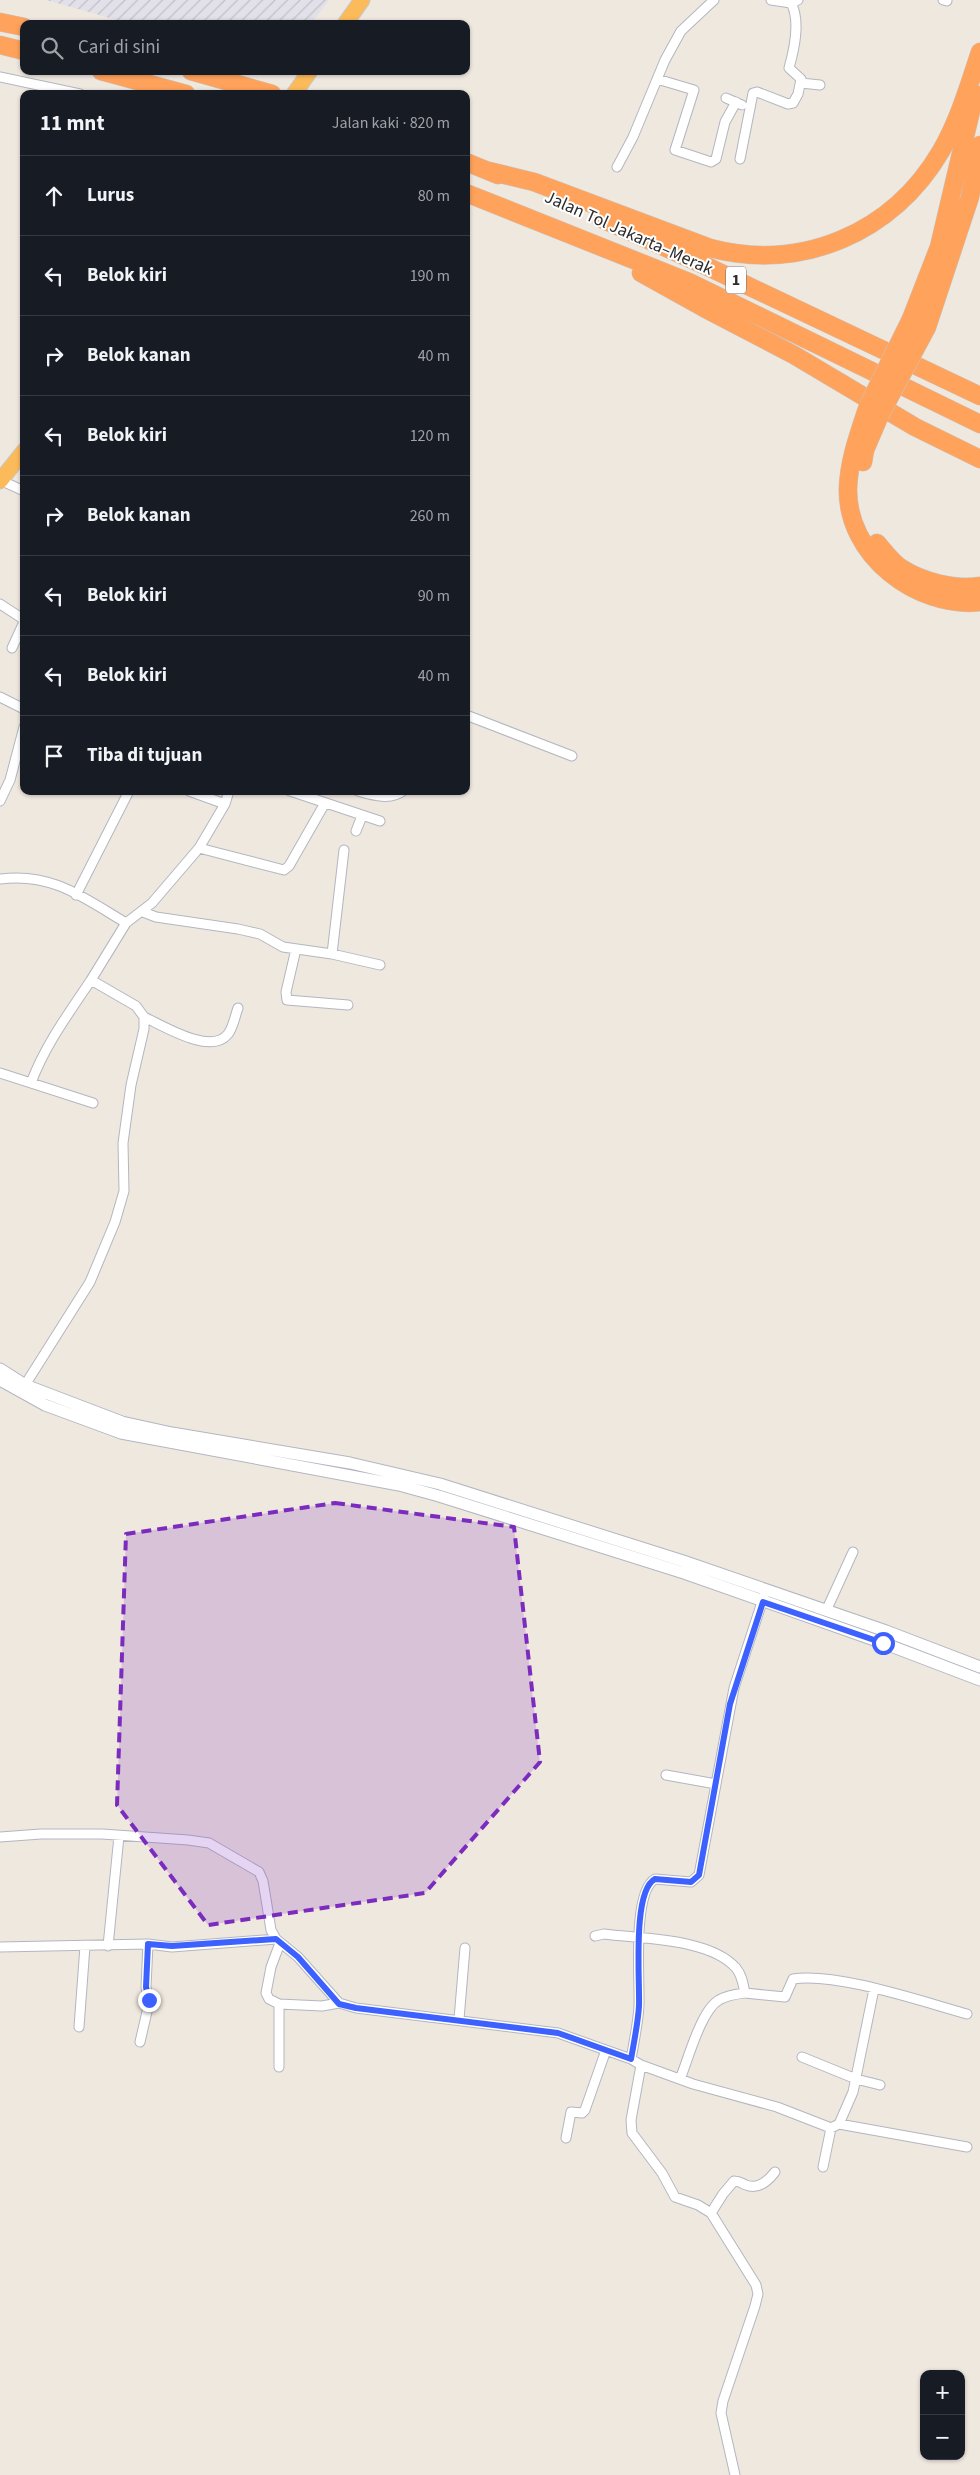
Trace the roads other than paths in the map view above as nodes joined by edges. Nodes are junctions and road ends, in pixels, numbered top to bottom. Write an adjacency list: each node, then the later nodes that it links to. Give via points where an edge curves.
1 (362, 0): 7 (highway)
2 (771, 0): 6 (street)
3 (943, 0): 5 (street)
4 (712, 1): 18 (street, via 681,31)
5 (947, 1)
6 (795, 2): 19 (street, via 793,56 789,68)
7 (347, 20)
8 (0, 22): 9 (highway)
9 (20, 27)
10 (0, 45): 11 (highway)
11 (20, 50)
12 (980, 52): 32 (highway, via 961,109 941,151 911,191 887,214 866,228 842,241 816,248 780,255 728,253 534,182)
13 (980, 64): 36 (highway, bridge, via 939,247)
14 (116, 75): 22 (highway)
15 (205, 75): 23 (highway)
16 (308, 75): 24 (highway)
17 (0, 77): 21 (street)
18 (657, 79): 26 (street, via 694,90 675,150 711,162 716,159 725,122); 31 (street)
19 (801, 83): 20 (street); 27 (street, via 793,103 755,92)
20 (820, 85)
21 (61, 90)
22 (171, 90)
23 (258, 90)
24 (297, 90)
25 (726, 98): 26 (street)
26 (736, 102): 27 (street)
27 (750, 108): 29 (street)
28 (980, 145): 36 (highway, bridge, via 970,197 927,327)
29 (740, 159)
30 (470, 164): 32 (highway, Jalan Tol Jakarta–Merak / 1)
31 (617, 168)
32 (489, 171): 35 (highway, Jalan Tol Jakarta–Merak / 1, via 695,261)
33 (470, 195): 34 (highway, Jalan Tol Jakarta–Merak / 1)
34 (578, 237): 37 (highway, Jalan Tol Jakarta–Merak / 1, via 689,282); 39 (highway, via 794,355 915,427)
35 (980, 396)
36 (874, 411): 42 (highway, via 858,490 862,515 872,539 901,568 931,581 965,588); 43 (highway, via 854,447 848,488 852,517 862,542 890,575 928,596 962,604)
37 (980, 424)
38 (20, 456): 40 (highway)
39 (980, 459)
40 (0, 480): 41 (street)
41 (20, 489)
42 (980, 586)
43 (980, 602)
44 (0, 604): 45 (street)
45 (20, 617)
46 (20, 632): 47 (street)
47 (12, 648)
48 (0, 697): 49 (street)
49 (20, 707)
50 (470, 717): 52 (street)
51 (20, 742): 59 (street, via 10,780)
52 (572, 756)
53 (126, 795): 68 (street)
54 (200, 795): 61 (street)
55 (228, 795): 61 (street)
56 (302, 795): 60 (street)
57 (372, 795): 58 (street)
58 (394, 795)
59 (0, 802)
60 (325, 803): 62 (street); 65 (street, via 284,870)
61 (225, 804): 65 (street)
62 (362, 816): 63 (street); 64 (street)
63 (380, 821)
64 (356, 831)
65 (199, 848): 69 (street)
66 (344, 850): 72 (street)
67 (0, 879): 68 (street, via 33,878 53,882)
68 (76, 894): 70 (street)
69 (143, 912): 70 (street); 71 (street, via 156,917 252,932 282,948)
70 (126, 923): 74 (street)
71 (296, 949): 72 (street); 75 (street, via 286,992 288,1000)
72 (332, 954): 73 (street)
73 (380, 965)
74 (91, 980): 77 (street, via 136,1006); 79 (street, via 57,1031)
75 (348, 1005)
76 (238, 1008): 77 (street, via 228,1034 202,1042)
77 (144, 1017): 83 (street, via 123,1143 124,1191 120,1206 90,1282)
78 (0, 1073): 79 (street)
79 (31, 1083): 80 (street)
80 (92, 1102)
81 (0, 1369): 83 (street)
82 (0, 1380): 85 (street, via 45,1405 121,1433 422,1491)
83 (25, 1385): 85 (street, via 141,1427 424,1479 683,1562)
84 (853, 1552): 86 (street)
85 (764, 1596): 86 (street); 88 (street); 90 (street, via 734,1688)
86 (826, 1611): 87 (street)
87 (980, 1667)
88 (980, 1680)
89 (666, 1775): 90 (street)
90 (716, 1784): 94 (street, via 699,1875 691,1882 655,1879 650,1882 646,1888)
91 (119, 1836): 92 (street, via 41,1834); 95 (street, via 201,1841 256,1869 263,1881 271,1930); 99 (street)
92 (0, 1837)
93 (595, 1936): 94 (street, via 604,1934)
94 (639, 1939): 102 (street, via 710,1950 735,1968 742,1978); 111 (street, via 639,2006)
95 (278, 1941): 96 (street, via 172,1946); 103 (street, via 266,1993); 104 (street, via 298,1957)
96 (148, 1944): 99 (street); 108 (street, via 146,1987 149,2003)
97 (0, 1946): 98 (street)
98 (85, 1946): 99 (street); 107 (street)
99 (108, 1946)
100 (465, 1948): 106 (street)
101 (874, 1989): 102 (street, via 830,1980 799,1978 791,1981 785,1996); 105 (street); 115 (street)
102 (745, 1993): 114 (street, via 727,1996 712,2006)
103 (278, 2004): 104 (street); 113 (street)
104 (339, 2004): 106 (street)
105 (967, 2014)
106 (459, 2019): 109 (street, via 558,2033)
107 (79, 2027)
108 (140, 2042)
109 (606, 2050): 111 (street); 118 (street, via 586,2110 570,2112)
110 (802, 2057): 115 (street)
111 (631, 2059): 112 (street)
112 (641, 2065): 114 (street); 122 (street, via 631,2120 632,2132 675,2197 698,2204)
113 (279, 2066)
114 (680, 2079): 117 (street)
115 (856, 2079): 116 (street); 117 (street)
116 (880, 2085)
117 (835, 2126): 119 (street); 120 (street)
118 (566, 2138)
119 (967, 2148)
120 (823, 2167)
121 (775, 2172): 122 (street, via 758,2186 734,2181)
122 (711, 2213): 123 (street, via 756,2285 758,2294 721,2413)
123 (735, 2475)

